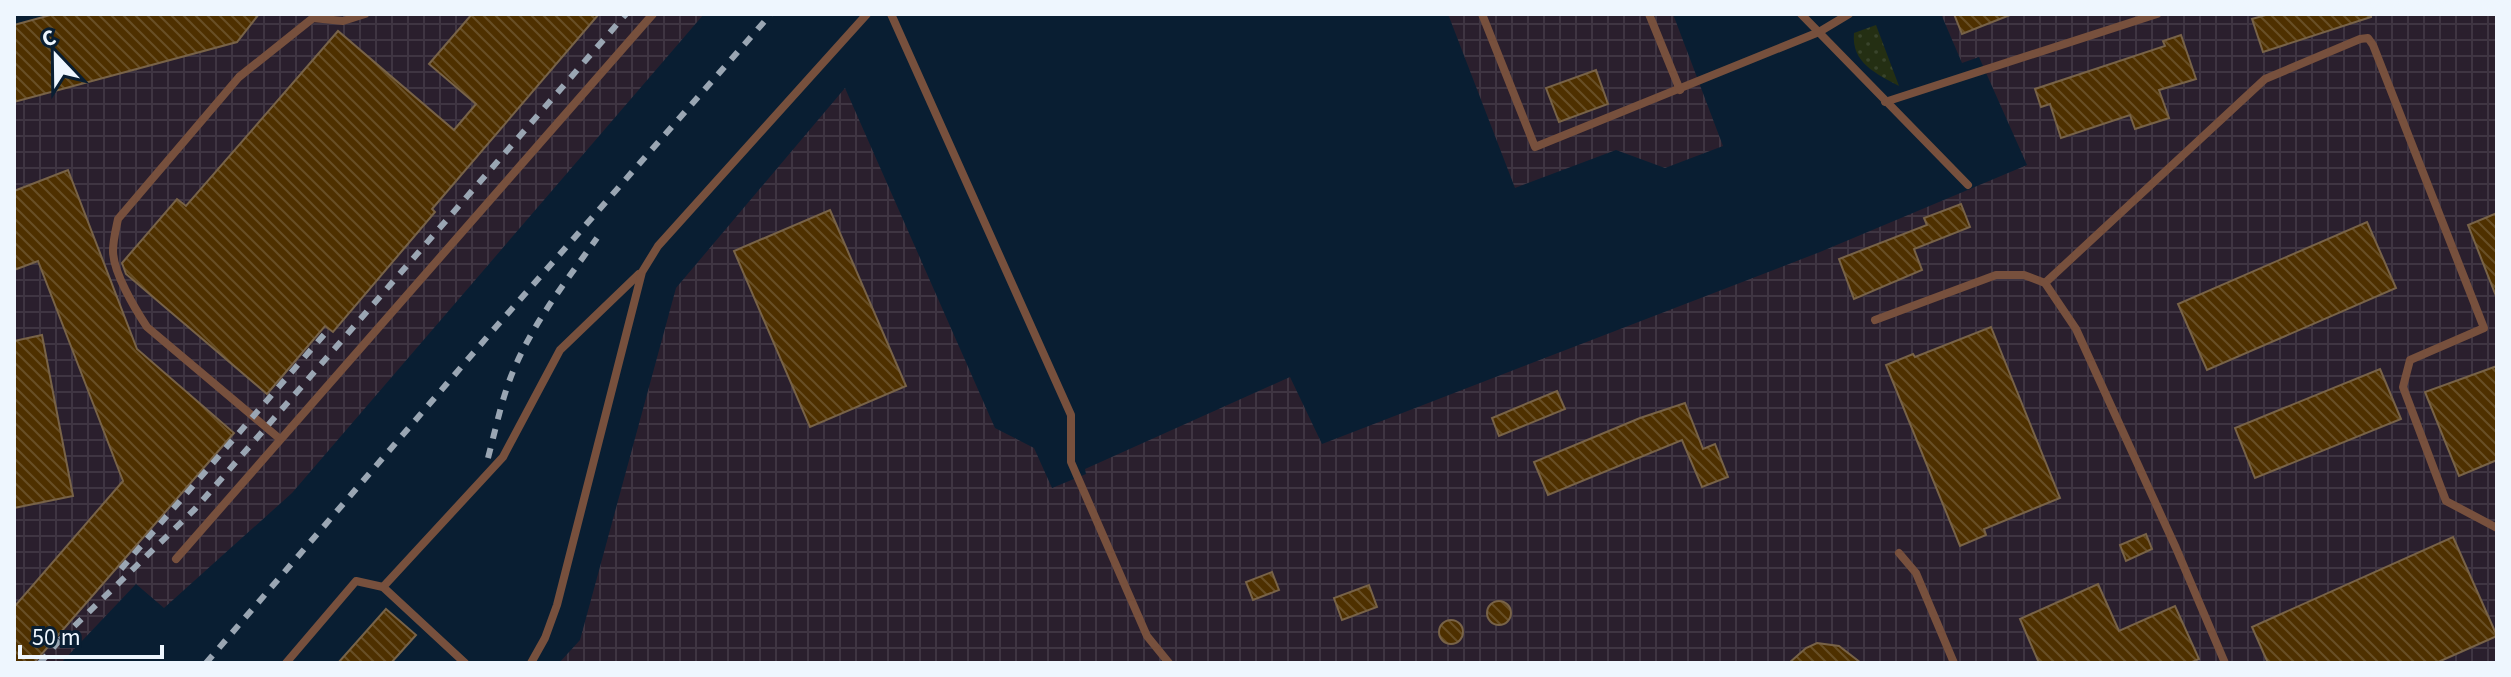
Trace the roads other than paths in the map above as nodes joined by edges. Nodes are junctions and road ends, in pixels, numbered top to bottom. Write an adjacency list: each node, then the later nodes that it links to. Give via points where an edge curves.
1 (365, 14): 10 (lane, via 343,21)
2 (653, 14): 18 (lane)
3 (867, 14): 15 (lane, via 658,246)
4 (891, 14): 26 (lane, via 1071,415 1071,462 1147,636)
5 (1482, 14): 12 (lane, via 1535,147)
6 (1649, 14): 12 (lane)
7 (1801, 14): 11 (lane)
8 (1849, 14): 11 (lane)
9 (2157, 14): 13 (lane)
10 (312, 16): 18 (lane, via 239,77 118,219 113,253 131,305 147,327)
11 (1819, 32): 12 (lane); 13 (lane)
12 (1680, 90)
13 (1885, 102): 14 (lane)
14 (1968, 185)
15 (642, 272): 22 (lane, via 560,350 503,457); 25 (lane, via 557,605)
16 (2045, 283): 17 (lane, via 2024,275 1996,275); 19 (lane, via 2265,79 2368,38 2484,328 2410,360 2403,387 2446,501); 28 (lane, via 2076,329)
17 (1875, 320)
18 (280, 439): 21 (lane)
19 (2497, 528)
20 (1899, 553): 27 (lane, via 1916,573)
21 (176, 559)
22 (383, 587): 23 (lane, via 356,581); 24 (lane)
23 (286, 663)
24 (465, 663)
25 (531, 663)
26 (1169, 663)
27 (1954, 663)
28 (2225, 663)

